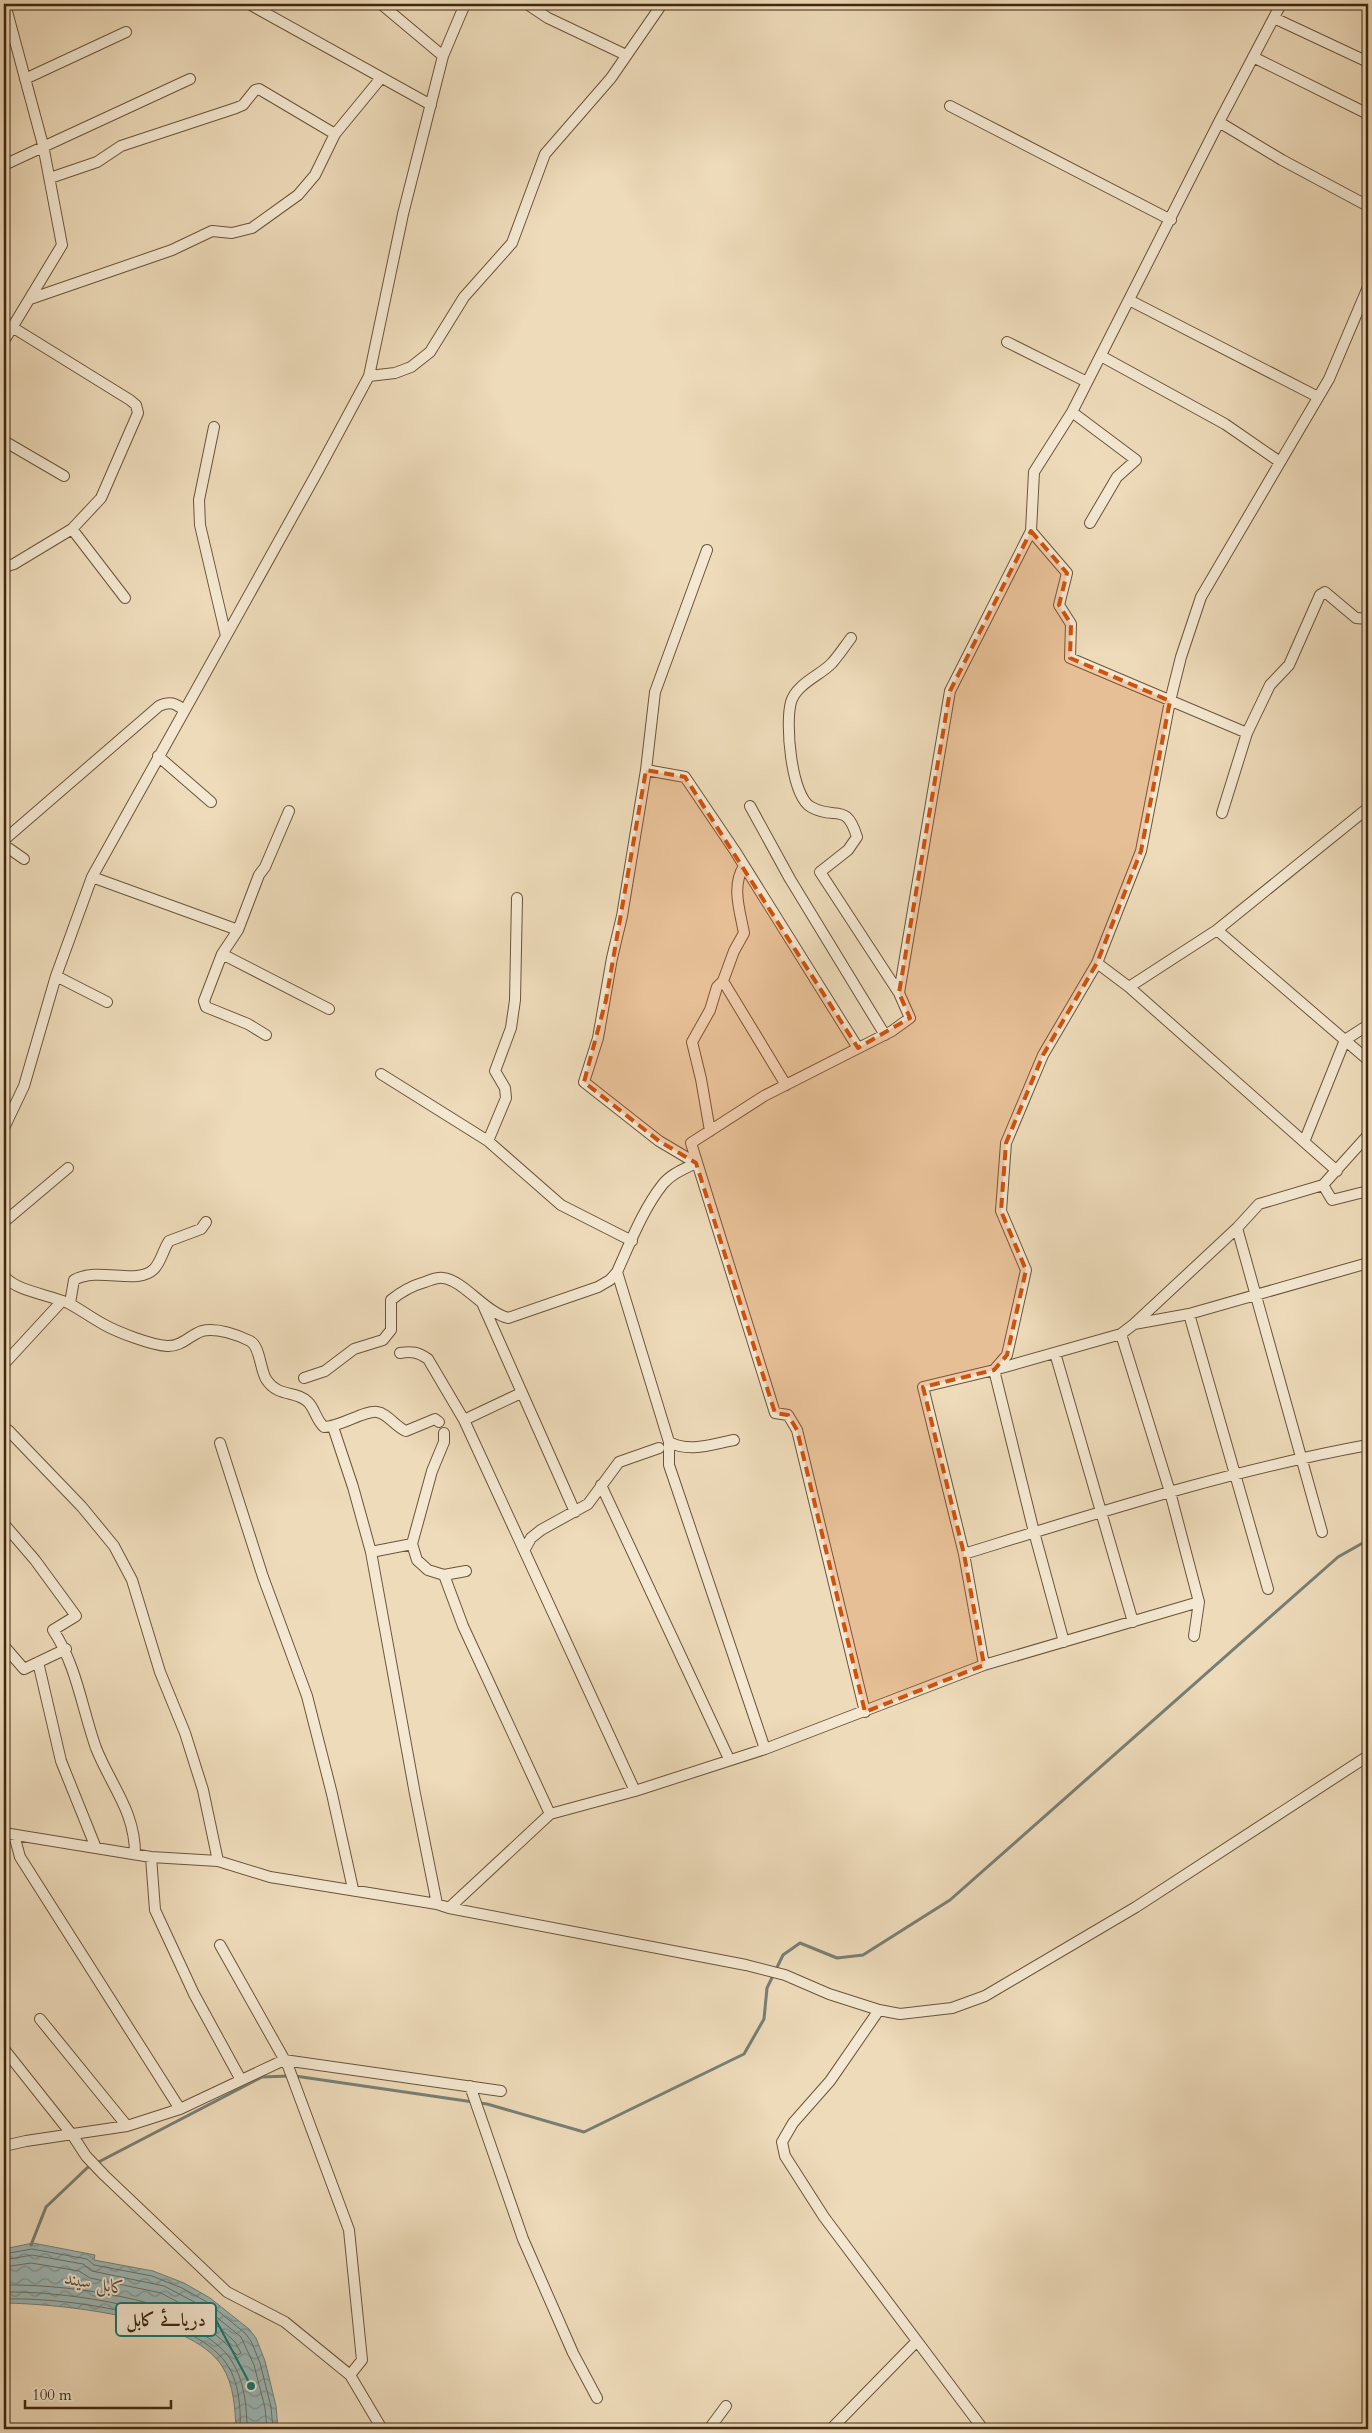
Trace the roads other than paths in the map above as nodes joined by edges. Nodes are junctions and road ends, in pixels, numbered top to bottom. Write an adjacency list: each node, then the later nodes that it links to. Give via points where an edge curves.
1 (5, 4): 15 (street)
2 (249, 4): 14 (street)
3 (381, 4): 10 (street)
4 (465, 4): 10 (street)
5 (527, 4): 11 (street, via 548,18)
6 (662, 4): 11 (street)
7 (1281, 4): 8 (street)
8 (1274, 18): 12 (street); 13 (street)
9 (126, 32): 15 (street)
10 (443, 56): 17 (street)
11 (626, 56): 34 (street, via 545,154 512,243 464,297 430,352 411,367 395,373)
12 (1253, 57): 19 (street); 20 (street)
13 (1368, 62)
14 (381, 78): 17 (street); 21 (street)
15 (25, 79): 22 (street)
16 (190, 79): 22 (street)
17 (431, 105): 34 (street)
18 (950, 106): 26 (street)
19 (1368, 114)
20 (1218, 122): 25 (street); 26 (street)
21 (335, 134): 24 (street, via 259,89 236,108 121,146 97,162); 28 (street, via 315,175 298,195 252,228 232,233 212,231 172,250)
22 (43, 145): 23 (street); 24 (street)
23 (4, 165)
24 (50, 178): 28 (street, via 62,245)
25 (1368, 206)
26 (1170, 220): 29 (street)
27 (1368, 287): 36 (street, via 1329,379)
28 (30, 299): 30 (street)
29 (1129, 300): 33 (street); 36 (street)
30 (12, 327): 31 (street); 43 (street, via 136,405 138,413 101,498)
31 (4, 341)
32 (1008, 342): 35 (street)
33 (1101, 356): 35 (street); 40 (street, via 1225,424)
34 (368, 376): 49 (street)
35 (1087, 382): 37 (street)
36 (1318, 397): 40 (street)
37 (1072, 412): 42 (street, via 1136,460 1117,477); 44 (street, via 1034,472)
38 (214, 427): 49 (street, via 199,500 200,525)
39 (4, 441): 41 (street)
40 (1280, 462): 51 (street, via 1201,597)
41 (64, 476)
42 (1090, 523)
43 (72, 529): 46 (street, via 14,564); 47 (street)
44 (1032, 531): 51 (street, via 1067,573 1058,606 1071,624 1070,658); 74 (street, via 950,691)
45 (707, 550): 55 (street, via 655,692)
46 (4, 566)
47 (125, 598)
48 (1368, 619): 53 (street, via 1356,618 1322,592 1289,664 1270,685)
49 (226, 636): 52 (street)
50 (851, 638): 74 (street, via 834,662 801,687 791,701 789,739 797,789 810,807 828,813 840,812 852,821 857,837 848,850 820,872)
51 (1170, 701): 53 (street); 70 (street, via 1141,851)
52 (184, 710): 54 (street); 61 (street, via 175,703 160,706)
53 (1247, 734): 60 (street)
54 (158, 756): 56 (street); 65 (street)
55 (646, 770): 64 (street, via 685,777); 90 (street, via 606,1000 584,1082 659,1141)
56 (211, 802)
57 (750, 806): 79 (street, via 790,879)
58 (1368, 808): 68 (street)
59 (288, 811): 67 (street)
60 (1222, 813)
61 (4, 840)
62 (4, 845): 63 (street)
63 (24, 859)
64 (744, 866): 72 (street, via 738,874 737,899 744,933); 81 (street)
65 (92, 877): 67 (street); 71 (street)
66 (517, 898): 88 (street, via 515,1000 511,1028 495,1071 505,1088 506,1098)
67 (238, 930): 69 (street)
68 (1217, 930): 73 (street); 80 (street)
69 (222, 954): 76 (street); 78 (street, via 204,1005)
70 (1097, 964): 73 (street); 111 (street, via 1043,1055 1006,1143 1001,1211 1026,1270 1007,1355)
71 (56, 976): 75 (street); 85 (street, via 24,1086)
72 (723, 981): 84 (street); 86 (street, via 717,987 710,1010 692,1042)
73 (1129, 987): 89 (street)
74 (898, 994): 79 (street, via 910,1018)
75 (107, 1002)
76 (330, 1009)
77 (1368, 1025): 80 (street)
78 (266, 1035)
79 (886, 1035): 81 (street)
80 (1345, 1040): 82 (street); 89 (street)
81 (858, 1048): 84 (street)
82 (1368, 1060)
83 (382, 1074): 88 (street)
84 (786, 1085): 86 (street)
85 (4, 1128)
86 (710, 1131): 90 (street, via 692,1143)
87 (1368, 1135): 92 (street)
88 (488, 1141): 98 (street, via 561,1205)
89 (1304, 1142): 92 (street)
90 (696, 1163): 98 (street, via 674,1174 663,1184); 148 (street, via 775,1413 788,1415 797,1430)
91 (68, 1168): 95 (street)
92 (1337, 1171): 93 (street)
93 (1323, 1185): 94 (street, via 1332,1200); 97 (street, via 1259,1204)
94 (1368, 1191)
95 (4, 1222)
96 (206, 1222): 103 (street, via 201,1229 169,1241 153,1270 128,1277 94,1273 74,1280)
97 (1237, 1228): 102 (street); 106 (street)
98 (632, 1240): 100 (street)
99 (1368, 1263): 102 (street)
100 (617, 1272): 104 (street, via 598,1287 519,1316 497,1315); 120 (street)
101 (4, 1276): 103 (street, via 19,1286)
102 (1257, 1295): 105 (street); 124 (street)
103 (66, 1302): 110 (street); 116 (street, via 105,1326 149,1342 168,1346 202,1331 216,1330 251,1341 261,1369 274,1388 309,1403 318,1422 324,1427)
104 (482, 1303): 112 (street, via 447,1278 407,1288 391,1300 391,1330 383,1340 354,1349 325,1371); 113 (street)
105 (1189, 1314): 106 (street); 125 (street)
106 (1134, 1324): 107 (street)
107 (1121, 1334): 109 (street); 127 (street)
108 (400, 1353): 114 (street, via 411,1351 428,1359)
109 (1055, 1353): 111 (street); 129 (street)
110 (4, 1364)
111 (994, 1370): 131 (street); 136 (street, via 923,1387)
112 (304, 1378)
113 (521, 1393): 114 (street); 128 (street)
114 (464, 1420): 134 (street)
115 (439, 1422): 116 (street, via 435,1419 406,1431 382,1414 373,1412)
116 (333, 1427): 135 (street, via 354,1487)
117 (8, 1430): 158 (street, via 114,1546 132,1580 160,1672 204,1790)
118 (444, 1433): 133 (street)
119 (734, 1440): 120 (street, via 692,1448 680,1448)
120 (669, 1442): 149 (street, via 670,1466)
121 (220, 1443): 159 (street, via 263,1577 307,1696)
122 (1368, 1445): 124 (street)
123 (659, 1448): 126 (street, via 619,1462)
124 (1300, 1458): 125 (street); 132 (street)
125 (1236, 1475): 127 (street); 139 (street)
126 (601, 1485): 128 (street, via 588,1504); 151 (street)
127 (1170, 1492): 129 (street); 140 (street)
128 (576, 1512): 134 (street, via 541,1530)
129 (1102, 1512): 131 (street); 141 (street)
130 (4, 1524): 145 (street, via 76,1616 53,1629)
131 (1034, 1532): 136 (street); 143 (street)
132 (1322, 1532)
133 (412, 1544): 135 (street); 138 (street, via 422,1566)
134 (525, 1549): 152 (street)
135 (371, 1552): 160 (street)
136 (964, 1554): 147 (street)
137 (466, 1571): 138 (street)
138 (444, 1574): 153 (street, via 470,1644)
139 (1268, 1589)
140 (1199, 1602): 141 (street); 142 (street)
141 (1133, 1622): 143 (street)
142 (1194, 1636)
143 (1064, 1642): 147 (street)
144 (4, 1646): 146 (street, via 24,1669)
145 (66, 1649): 146 (street); 156 (street, via 97,1749 130,1819)
146 (38, 1662): 155 (street, via 61,1761)
147 (984, 1665): 148 (street)
148 (865, 1712): 149 (street)
149 (765, 1748): 151 (street)
150 (1368, 1756): 163 (street, via 1136,1907 985,1996 952,2008 924,2012 900,2014)
151 (729, 1759): 152 (street)
152 (635, 1791): 153 (street)
153 (550, 1814): 161 (street)
154 (9, 1834): 155 (street); 170 (street, via 20,1857)
155 (96, 1848): 156 (street)
156 (135, 1854): 157 (street)
157 (150, 1858): 158 (street); 167 (street, via 155,1910 194,1994)
158 (218, 1861): 159 (street, via 270,1877)
159 (353, 1889): 160 (street)
160 (437, 1904): 161 (street)
161 (449, 1908): 163 (street, via 746,1965 785,1975)
162 (220, 1945): 166 (street)
163 (879, 2010): 174 (street, via 830,2081 793,2123 782,2142 785,2156 824,2216)
164 (40, 2019): 171 (street)
165 (4, 2049): 172 (street)
166 (286, 2063): 167 (street); 168 (street); 175 (street, via 349,2230 362,2360)
167 (241, 2080): 170 (street)
168 (471, 2091): 169 (street); 176 (street, via 523,2240 573,2353)
169 (500, 2091)
170 (180, 2109): 171 (street)
171 (128, 2126): 172 (street)
172 (73, 2136): 173 (street); 175 (street, via 104,2175 227,2292 284,2322)
173 (4, 2146)
174 (917, 2341): 180 (street); 181 (street)
175 (350, 2375): 178 (street)
176 (597, 2398)
177 (726, 2406): 179 (street)
178 (382, 2429)
179 (709, 2429)
180 (832, 2429)
181 (983, 2429)

